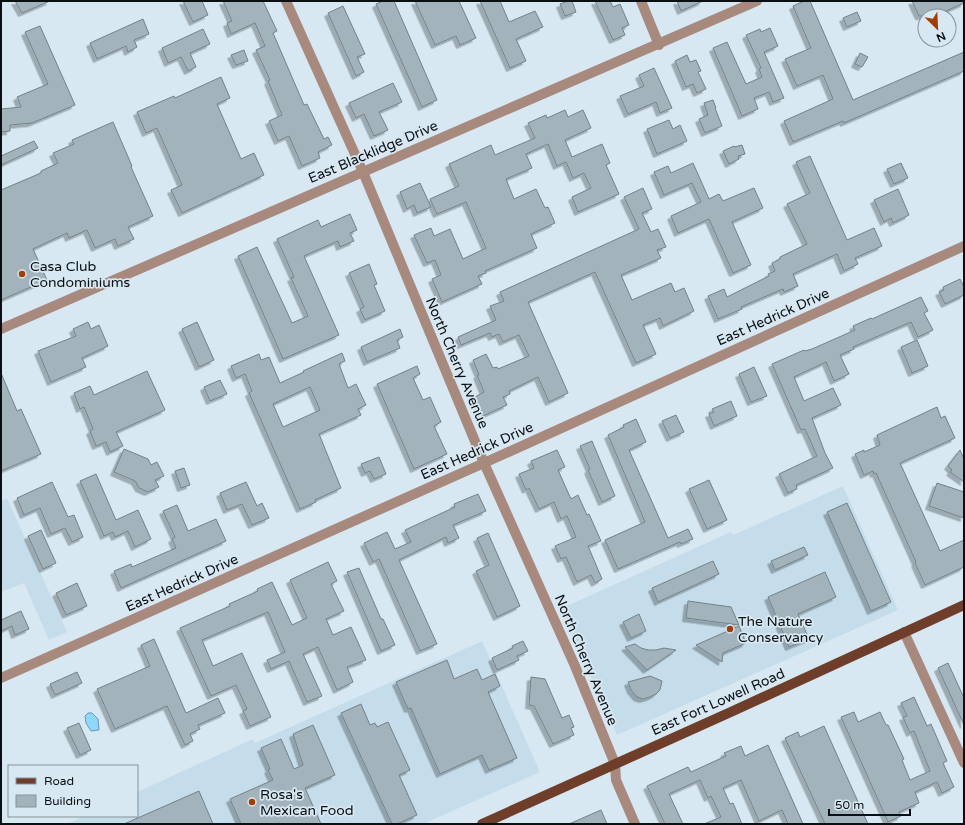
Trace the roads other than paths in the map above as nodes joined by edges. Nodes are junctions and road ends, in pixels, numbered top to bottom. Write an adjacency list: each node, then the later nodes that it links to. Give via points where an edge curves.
1 (286, 1): 5 (street, North Cherry Avenue)
2 (641, 1): 4 (street)
3 (757, 1): 4 (street, East Blacklidge Drive)
4 (659, 45): 5 (street, East Blacklidge Drive)
5 (362, 172): 7 (street, East Blacklidge Drive); 8 (street, North Cherry Avenue)
6 (964, 246): 8 (street, East Hedrick Drive)
7 (1, 329)
8 (484, 463): 11 (street, East Hedrick Drive); 13 (street, North Cherry Avenue, via 576,666)
9 (964, 605): 10 (main road, East Fort Lowell Road)
10 (904, 632): 12 (street); 13 (main road, East Fort Lowell Road)
11 (1, 678)
12 (964, 763)
13 (616, 764): 14 (main road, East Fort Lowell Road); 15 (street, North Cherry Avenue, via 616,780)
14 (482, 824)
15 (635, 824)

